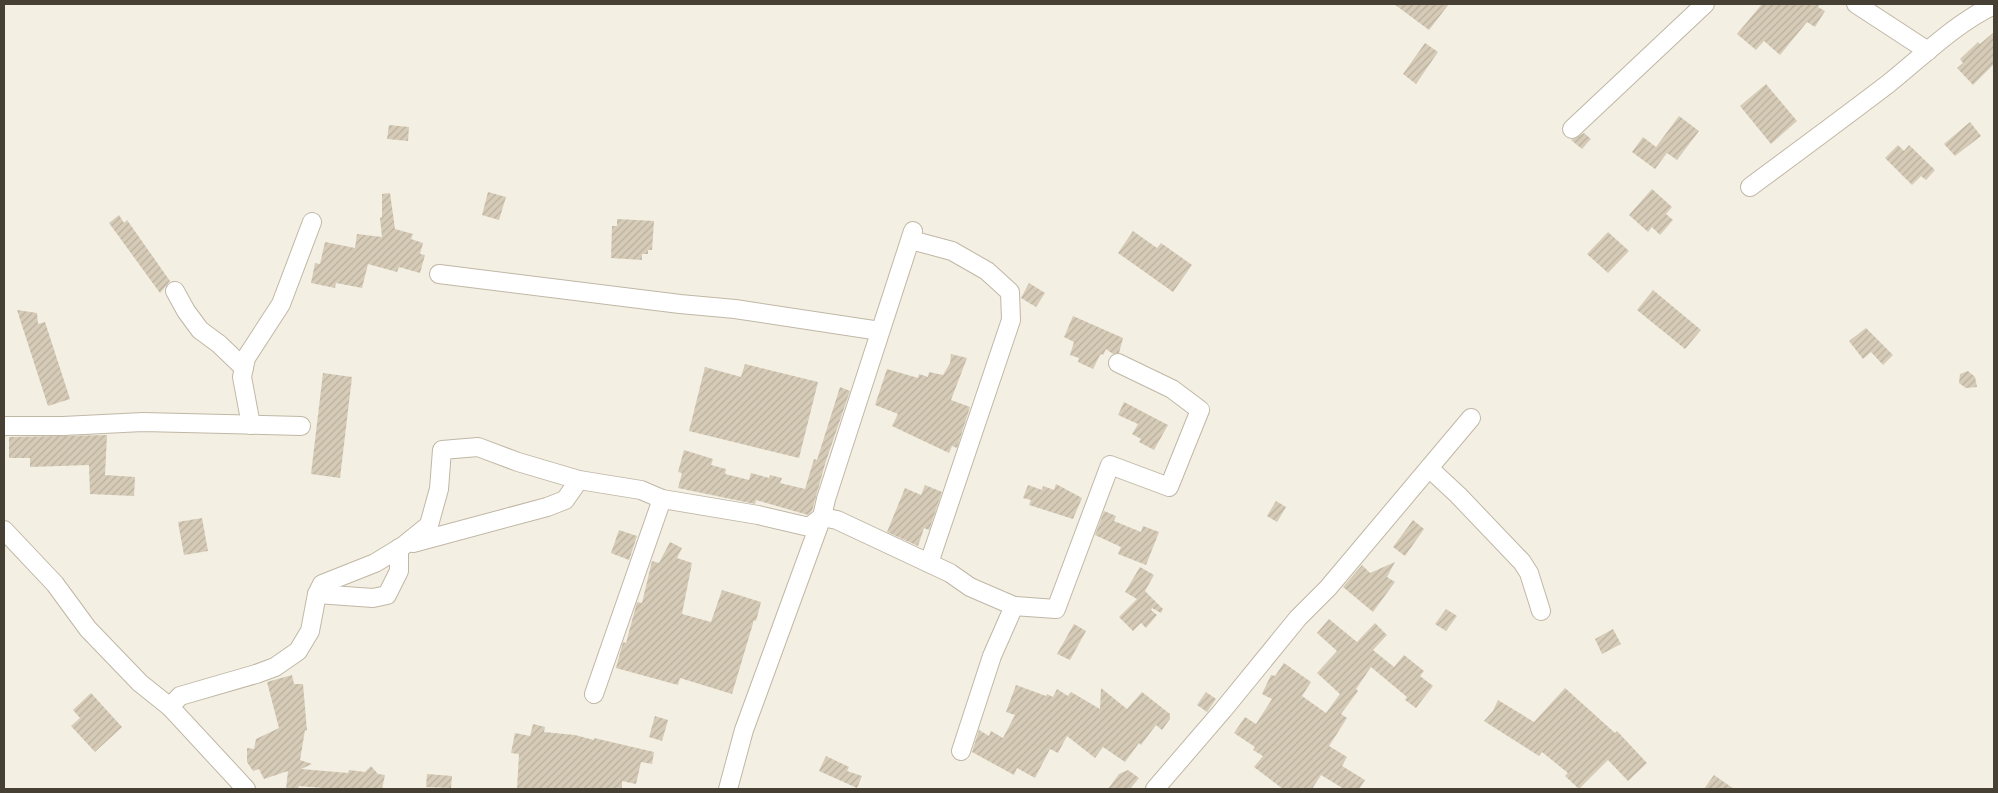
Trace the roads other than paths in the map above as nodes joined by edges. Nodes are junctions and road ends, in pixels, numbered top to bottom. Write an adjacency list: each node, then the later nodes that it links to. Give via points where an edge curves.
1 (1705, 4): 5 (street)
2 (1856, 4): 4 (street)
3 (1985, 6): 4 (street)
4 (1928, 51): 6 (street)
5 (1572, 129)
6 (1750, 187)
7 (312, 222): 12 (street, via 281,304 246,358)
8 (439, 274): 10 (street, via 735,309)
9 (175, 291): 12 (street, via 200,330)
10 (880, 331): 20 (street); 23 (street, via 912,236 952,251 987,271 1010,292 1011,320)
11 (1118, 363): 25 (street, via 1172,389 1200,410 1169,486 1110,465 1056,609)
12 (244, 368): 14 (street, via 242,377)
13 (1472, 418): 17 (street)
14 (251, 425): 15 (street, via 143,422); 16 (street)
15 (4, 426)
16 (301, 426)
17 (1429, 468): 26 (street, via 1522,562 1529,573); 32 (street)
18 (579, 480): 19 (street, via 641,490); 22 (street, via 565,500 548,507); 22 (street, via 478,446 442,450 439,489 429,526)
19 (662, 499): 20 (street, via 809,527); 27 (street)
20 (822, 517): 23 (street, via 837,520); 31 (street, via 744,730)
21 (4, 530): 28 (street, via 55,584 88,629 140,683)
22 (401, 547): 24 (street, via 375,563 322,584); 24 (street, via 399,571 387,595 372,598)
23 (929, 563): 25 (street, via 950,572 970,587)
24 (317, 594): 28 (street, via 310,631 298,651 256,674 180,696)
25 (1014, 606): 29 (street, via 992,656)
26 (1541, 611)
27 (594, 694)
28 (170, 707): 30 (street)
29 (962, 751)
30 (246, 789)
31 (728, 789)
32 (1155, 789)

